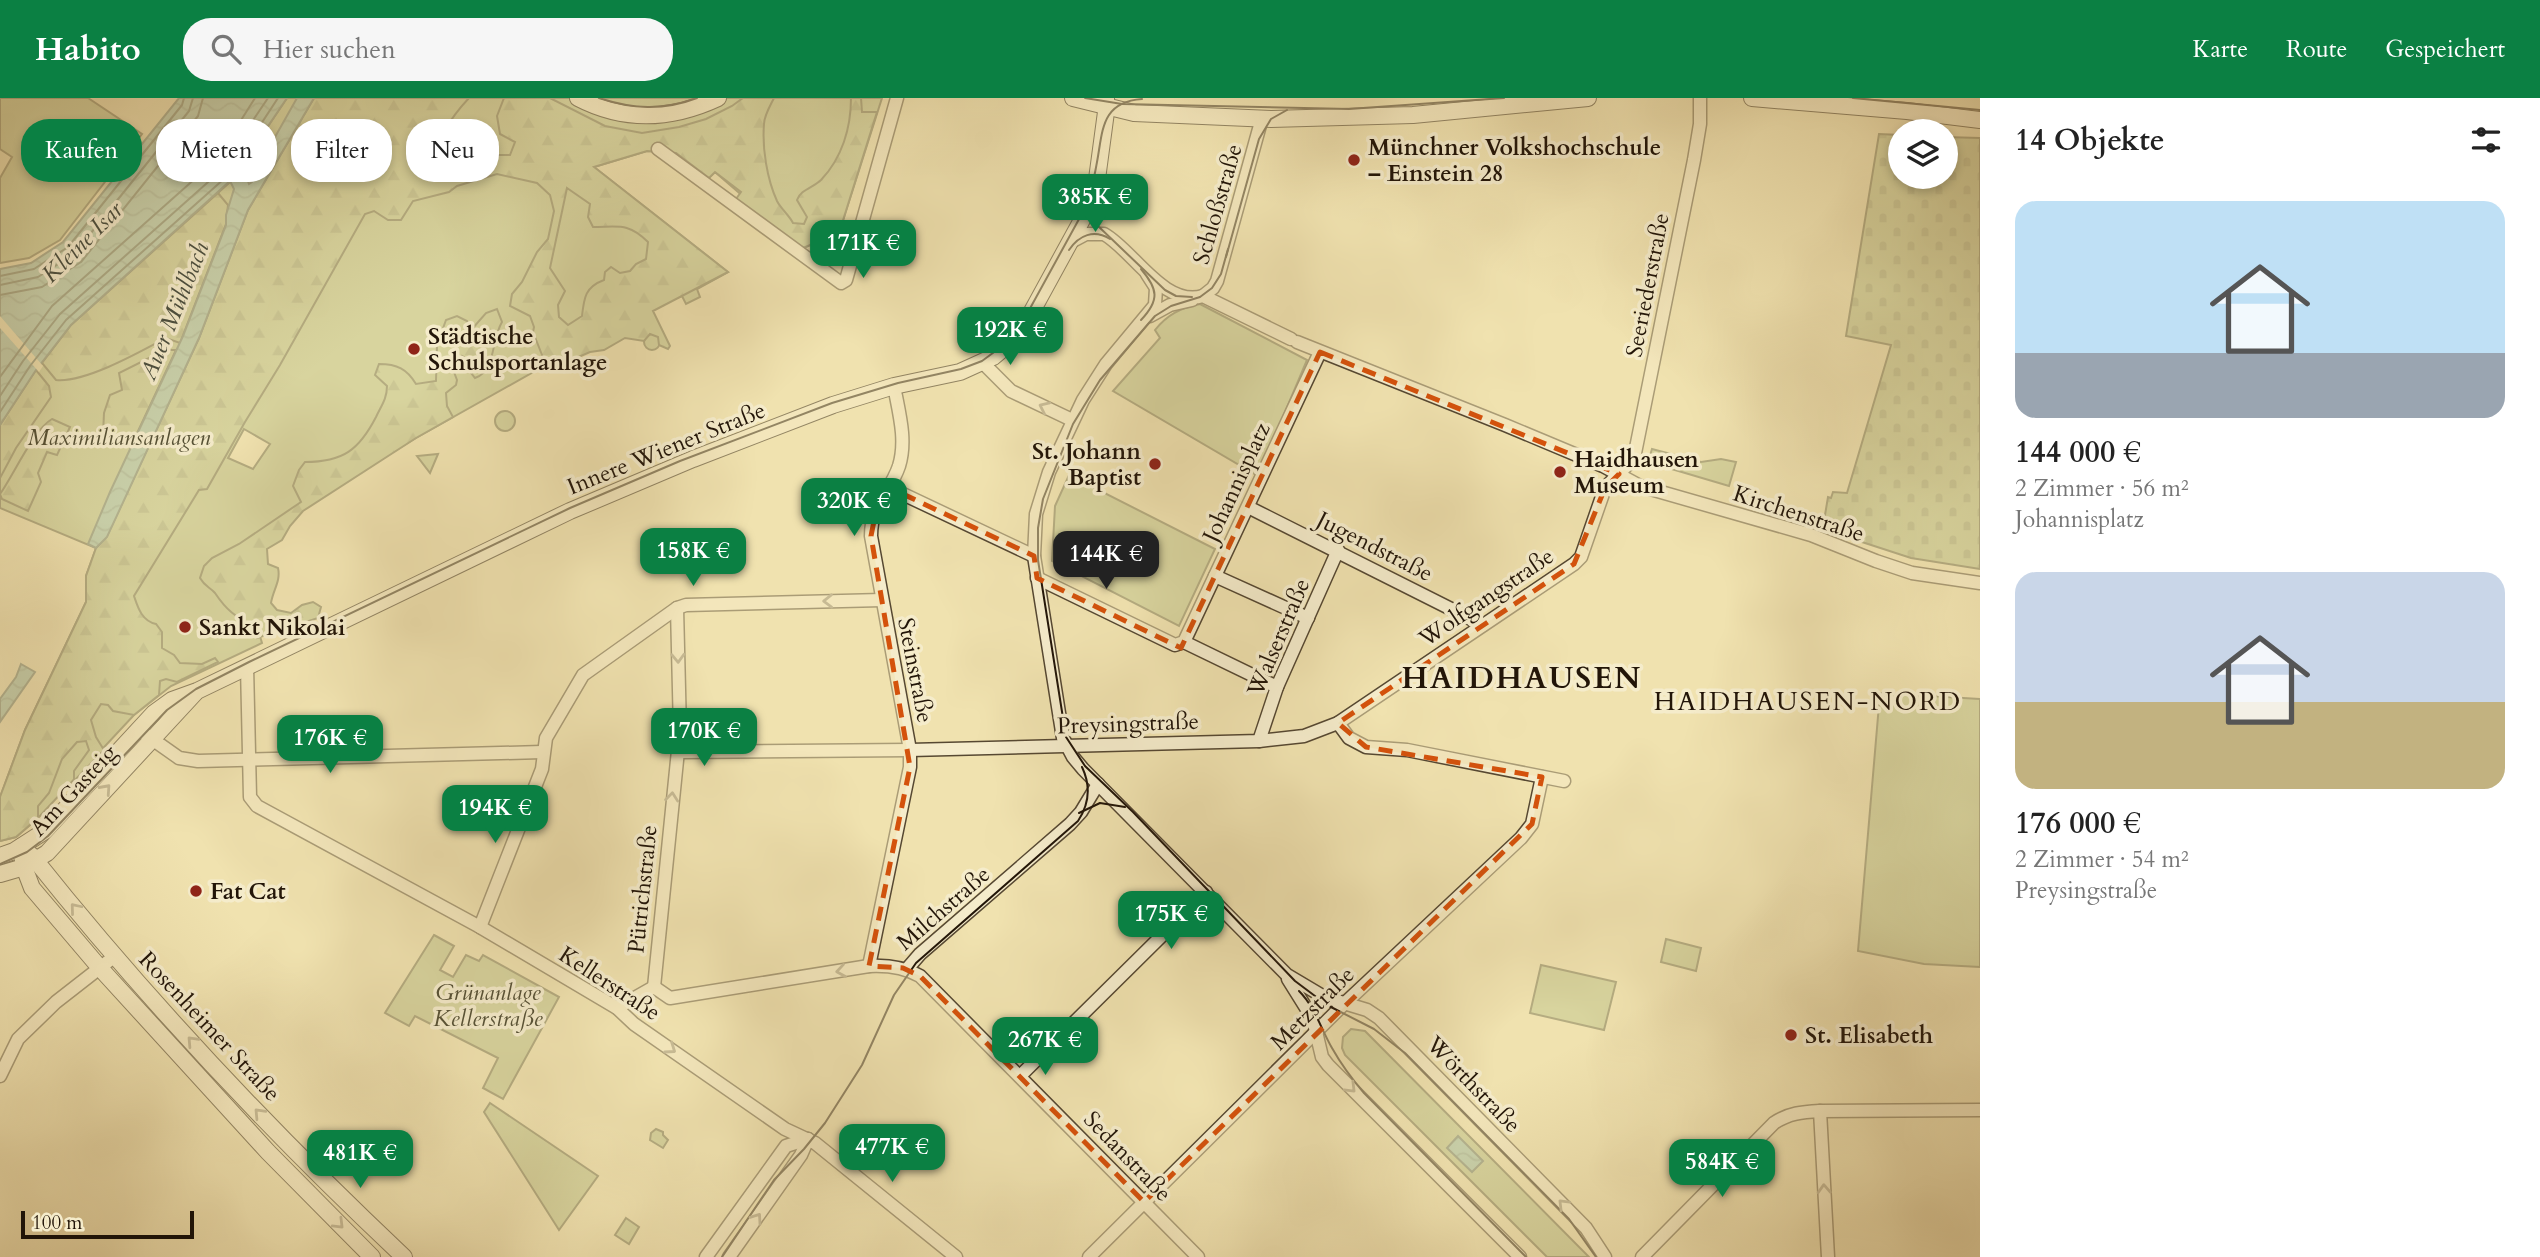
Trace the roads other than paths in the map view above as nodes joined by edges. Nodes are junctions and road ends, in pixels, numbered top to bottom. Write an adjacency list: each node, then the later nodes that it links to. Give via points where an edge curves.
1 (578, 98): 2 (main road, via 603,109 645,116 684,111)
2 (718, 98)
3 (897, 98): 11 (street, via 846,280 841,283)
4 (1073, 98): 8 (main road)
5 (1588, 98): 9 (main road, via 1413,115)
6 (1700, 98): 22 (street, Seeriederstraße, via 1694,160 1634,458)
7 (1752, 98): 10 (main road)
8 (1106, 102): 9 (main road, via 1134,113); 12 (main road, Innere Wiener Straße)
9 (1262, 118): 16 (street, Schloßstraße, via 1217,281)
10 (1980, 120)
11 (658, 149)
12 (1091, 203): 13 (street, Kirchenstraße, via 1096,223); 14 (main road, Innere Wiener Straße)
13 (1109, 237): 14 (street, via 1089,233); 15 (street, Kirchenstraße)
14 (1069, 244): 19 (main road, Innere Wiener Straße, via 1024,324 1003,349)
15 (1147, 274): 16 (street, Kirchenstraße, via 1174,292); 17 (street, via 1156,286 1157,298)
16 (1202, 296): 17 (street, via 1167,306); 18 (street, Kirchenstraße)
17 (1142, 323): 21 (street, via 1097,377)
18 (1320, 352): 22 (street, Kirchenstraße); 24 (street, Johannisplatz)
19 (983, 363): 20 (main road, Innere Wiener Straße); 21 (street, one-way to 19, via 1011,391)
20 (894, 386): 23 (street, Steinstraße, via 903,439 898,469); 35 (main road, Innere Wiener Straße, via 628,485)
21 (1072, 420): 26 (street, via 1040,498)
22 (1619, 474): 29 (street, Kirchenstraße, via 1640,485 1811,535 1912,573); 33 (street, Wolfgangstraße, via 1605,488 1578,561)
23 (888, 487): 26 (street); 30 (street, Steinstraße, via 871,523)
24 (1248, 507): 25 (street, Jugendstraße); 27 (street, Johannisplatz)
25 (1338, 550): 32 (street, Walserstraße); 33 (street, Jugendstraße)
26 (1034, 556): 28 (street)
27 (1215, 576): 32 (street); 34 (street, Johannisplatz)
28 (1037, 578): 34 (street, via 1175,645); 42 (street)
29 (1980, 583)
30 (882, 600): 31 (street, one-way to 31, via 715,603); 43 (street, Steinstraße)
31 (677, 608): 44 (street, via 583,675); 45 (street, Pütrichstraße, one-way to 45)
32 (1308, 618): 36 (street, Walserstraße)
33 (1483, 625): 38 (street, Wolfgangstraße)
34 (1184, 642): 36 (street)
35 (247, 666): 37 (main road, Innere Wiener Straße); 46 (street, Kellerstraße)
36 (1277, 687): 41 (street, Walserstraße)
37 (197, 691): 39 (main road, Innere Wiener Straße, via 172,700); 40 (main road, Innere Wiener Straße)
38 (1338, 723): 41 (street, Preysingstraße, via 1304,736); 47 (street, via 1349,738 1366,747 1407,750)
39 (138, 729): 40 (street); 50 (main road, Am Gasteig, via 45,831)
40 (152, 740): 46 (street, via 179,758); 52 (main road, Am Gasteig, one-way to 40, via 61,839)
41 (1259, 741): 42 (street, Preysingstraße)
42 (1068, 746): 43 (street, Preysingstraße); 49 (street, Wörthstraße)
43 (910, 750): 45 (street, Preysingstraße); 59 (street, Steinstraße)
44 (542, 752): 46 (street); 57 (street, via 542,769)
45 (678, 752): 63 (street, Pütrichstraße, one-way to 45)
46 (250, 760): 57 (street, Kellerstraße, via 250,797 257,806)
47 (1542, 777): 48 (street); 64 (street, Metzstraße, via 1532,824 1521,838)
48 (1564, 781)
49 (1098, 784): 56 (street, Wörthstraße); 61 (street, Milchstraße, via 1070,824)
50 (22, 847): 51 (main road); 52 (main road, Rosenheimer Straße)
51 (0, 856)
52 (30, 864): 53 (main road); 55 (main road, Rosenheimer Straße); 58 (main road, Rosenheimer Straße, one-way to 52)
53 (0, 874)
54 (0, 882): 55 (main road)
55 (32, 888): 60 (main road, Rosenheimer Straße)
56 (1206, 892): 62 (street, Wörthstraße); 68 (street)
57 (480, 927): 65 (street, Kellerstraße)
58 (115, 956): 60 (street); 74 (main road, Rosenheimer Straße, one-way to 58, via 314,1171)
59 (869, 966): 61 (street, Milchstraße); 63 (street, Milchstraße, one-way to 63, via 670,998)
60 (100, 968): 67 (street, via 18,1039); 73 (main road, Rosenheimer Straße, one-way to 73, via 268,1152)
61 (907, 969): 68 (street, Sedanstraße, via 920,976)
62 (1286, 975): 64 (street, Wörthstraße); 66 (street, Wörthstraße)
63 (653, 987): 65 (street, Pütrichstraße)
64 (1343, 1005): 66 (street, Metzstraße); 81 (street, Wörthstraße, one-way to 64, via 1586,1228 1379,1018)
65 (617, 1009): 71 (street, Kellerstraße, one-way to 71, via 785,1129)
66 (1317, 1032): 72 (street, Metzstraße); 80 (street, Wörthstraße, one-way to 80, via 1328,1065)
67 (0, 1076)
68 (1020, 1076): 72 (street, Sedanstraße)
69 (1980, 1110): 70 (street)
70 (1820, 1111): 82 (street, via 1796,1112 1774,1123); 83 (street, one-way to 70)
71 (808, 1139): 75 (street, via 786,1146); 76 (street, one-way to 71); 77 (street, Kellerstraße)
72 (1144, 1202): 78 (street, Metzstraße); 79 (street, Sedanstraße)
73 (372, 1257)
74 (404, 1257)
75 (706, 1257)
76 (729, 1257)
77 (956, 1257)
78 (1089, 1257)
79 (1198, 1257)
80 (1520, 1257)
81 (1605, 1257)
82 (1642, 1257)
83 (1828, 1257)

